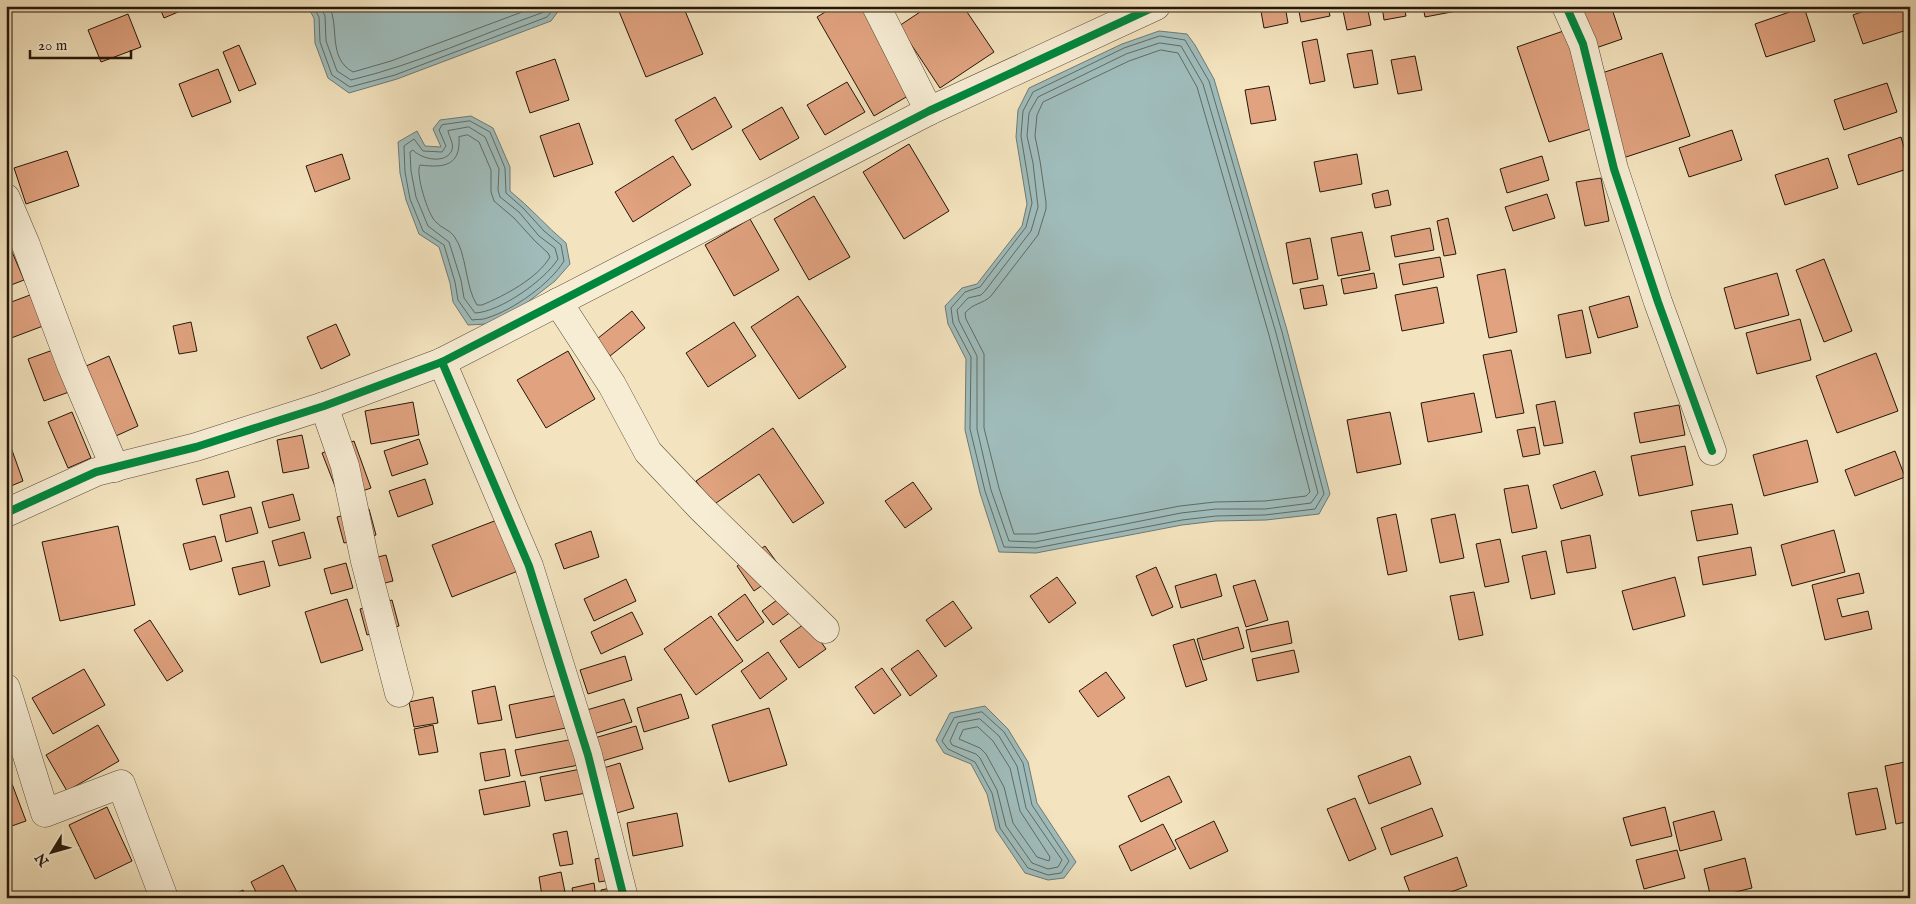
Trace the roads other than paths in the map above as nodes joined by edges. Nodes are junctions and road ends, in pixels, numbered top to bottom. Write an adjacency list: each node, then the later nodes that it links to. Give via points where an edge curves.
1 (876, 6): 4 (street)
2 (1156, 6): 4 (street)
3 (1566, 6): 9 (street, via 1583,44 1614,170)
4 (928, 111): 6 (street)
5 (6, 198): 10 (street)
6 (558, 302): 7 (street); 12 (street, via 612,385 648,452)
7 (442, 362): 8 (street); 16 (street, via 529,566 588,755)
8 (324, 406): 10 (street, via 196,448); 14 (street, via 345,466 365,561)
9 (1712, 451)
10 (114, 468): 11 (street, via 96,472)
11 (6, 513)
12 (825, 629)
13 (6, 688): 15 (street, via 45,813 121,784)
14 (399, 693)
15 (164, 898)
16 (624, 898)

